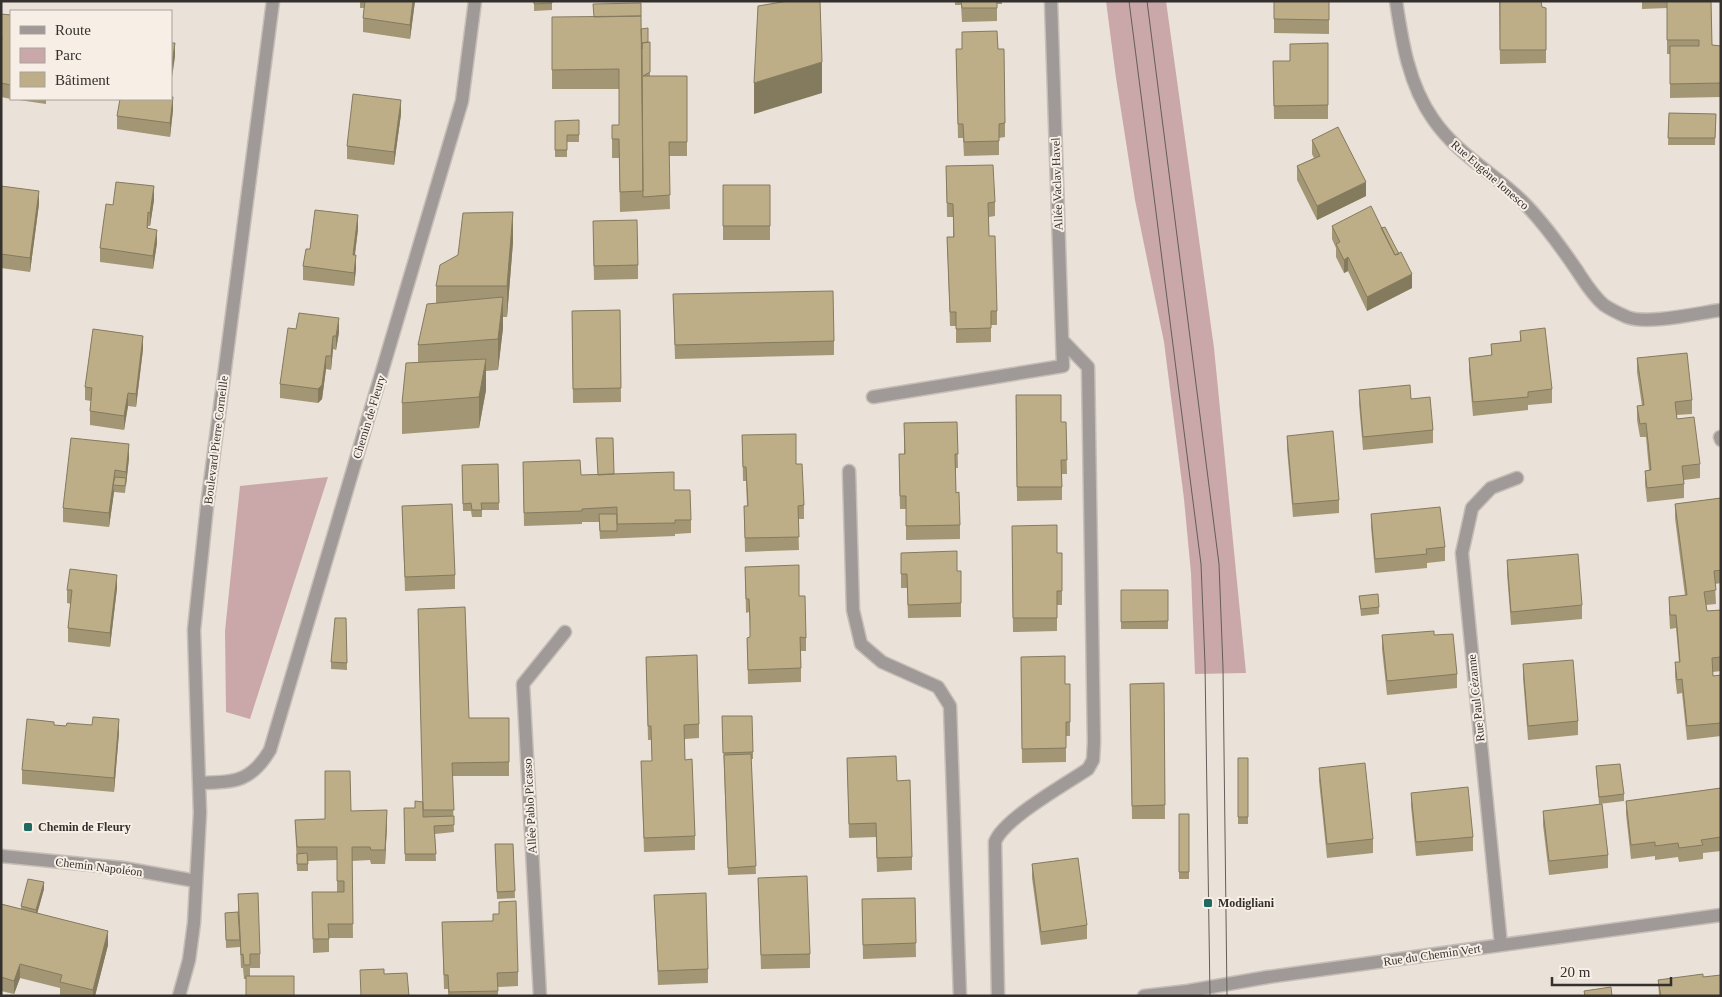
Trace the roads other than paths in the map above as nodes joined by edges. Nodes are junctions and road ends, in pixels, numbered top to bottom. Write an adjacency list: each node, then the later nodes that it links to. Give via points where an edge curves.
1 (273, 1): 11 (street, Boulevard Pierre Corneille, via 194,630)
2 (475, 1): 11 (street, Chemin de Fleury, via 462,101 270,750 261,765 247,776 227,782)
3 (1052, 1): 6 (street, Allée Vaclav Havel)
4 (1396, 1): 5 (street, Rue Eugène Ionesco, via 1404,50 1432,119 1473,162 1528,206 1604,305 1628,318 1651,320)
5 (1721, 310)
6 (1062, 340): 7 (street, Allée Vaclav Havel, via 1063,366); 20 (street, via 1088,367 1093,760 1088,769 1022,812 995,842)
7 (873, 397)
8 (849, 471): 19 (street, via 853,610 861,644 882,662 938,687 950,706)
9 (1517, 478): 15 (street, Rue Paul Cézanne, via 1491,488 1472,508 1462,553)
10 (566, 632): 18 (street, Allée Pablo Picasso, via 523,684)
11 (200, 783): 13 (street, Boulevard Pierre Corneille)
12 (1, 856): 13 (street, Chemin Napoléon, via 123,868)
13 (196, 881): 17 (street, via 194,923)
14 (1721, 915): 15 (street, Rue du Chemin Vert)
15 (1501, 945): 16 (street, Rue du Chemin Vert)
16 (1148, 995)
17 (179, 996)
18 (540, 996)
19 (960, 996)
20 (998, 996)

